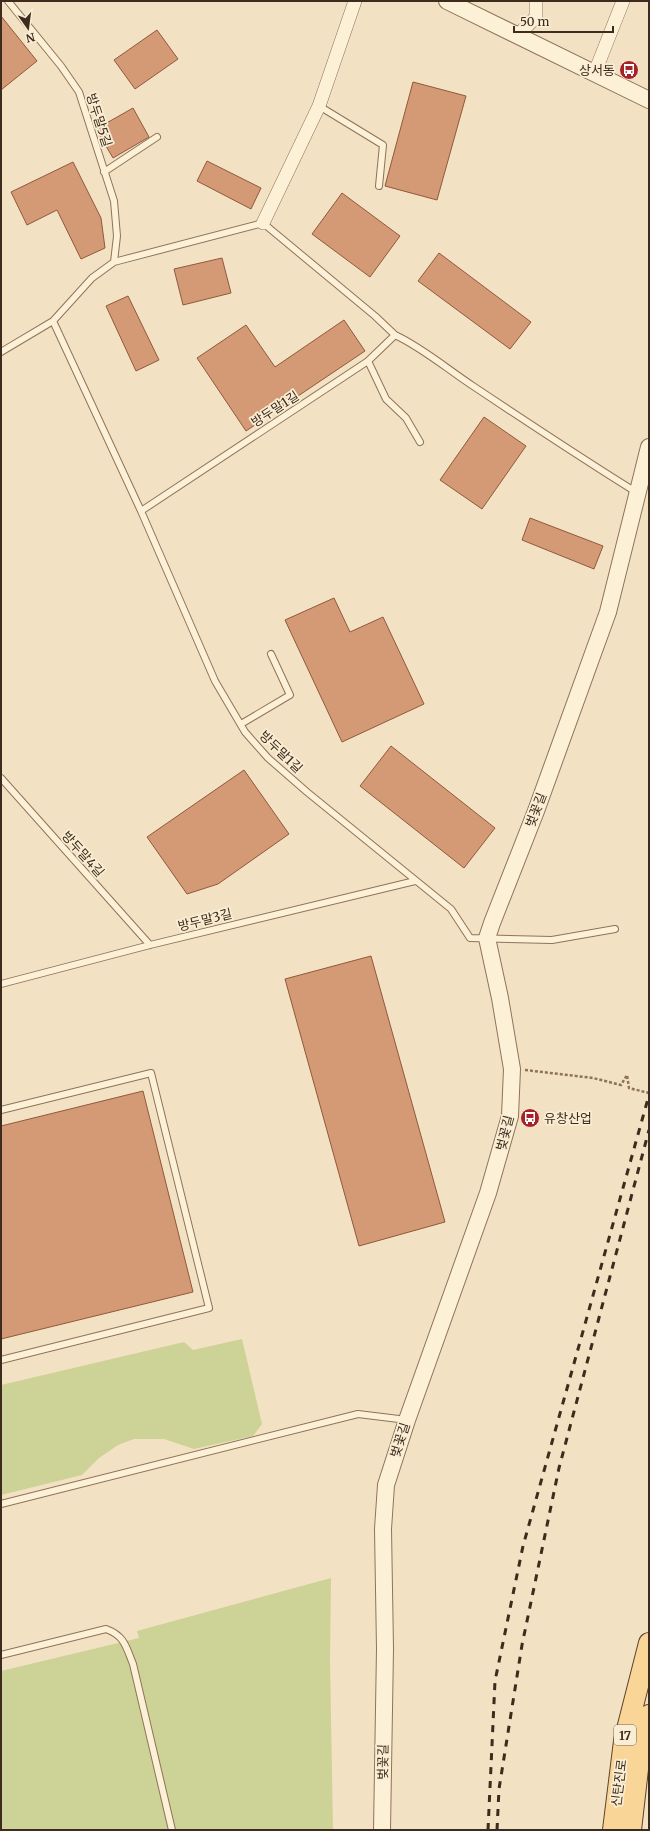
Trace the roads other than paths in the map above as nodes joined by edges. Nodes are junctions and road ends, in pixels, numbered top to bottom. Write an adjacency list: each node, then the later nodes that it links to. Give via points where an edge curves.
1 (8, 1): 11 (lane, 방두말5길, via 79,92)
2 (355, 1): 9 (street)
3 (447, 1): 6 (street)
4 (536, 1): 6 (street, via 536,17)
5 (623, 1): 7 (street)
6 (517, 36): 7 (street)
7 (595, 72): 8 (street)
8 (649, 100)
9 (319, 106): 12 (lane, via 383,145); 13 (street)
10 (157, 137): 11 (lane, 방두말5길)
11 (104, 172): 14 (lane, 방두말5길, via 114,201)
12 (379, 186)
13 (263, 223): 14 (lane); 16 (lane)
14 (114, 262): 15 (lane, via 92,278)
15 (53, 321): 17 (lane); 22 (lane, 방두말1길)
16 (395, 335): 18 (lane, 방두말1길); 21 (lane, via 413,344 572,452)
17 (1, 352)
18 (368, 361): 19 (lane, via 386,399 406,418); 22 (lane, 방두말1길)
19 (420, 442)
20 (649, 447): 21 (street, 벚꽃길)
21 (638, 492): 28 (street, 벚꽃길, via 608,612)
22 (141, 511): 24 (lane, 방두말1길, via 215,681)
23 (271, 654): 24 (lane, via 290,695)
24 (241, 724): 26 (lane, 방두말1길, via 268,758)
25 (1, 778): 29 (lane, 방두말4길)
26 (415, 880): 28 (lane, 방두말1길, via 450,908 470,938); 29 (lane, 방두말3길)
27 (615, 929): 28 (lane, via 552,940)
28 (487, 938): 33 (street, 벚꽃길, via 512,1069 510,1116 491,1185)
29 (150, 945): 30 (lane, 방두말3길)
30 (1, 984)
31 (1, 1110): 32 (lane, via 151,1073 210,1308)
32 (1, 1360)
33 (406, 1420): 34 (lane, via 358,1414); 39 (street, 벚꽃길, via 386,1485 383,1529 385,1649)
34 (1, 1504)
35 (649, 1643): 40 (main road, 신탄진로 / 17, via 624,1741)
36 (1, 1655): 38 (lane, via 106,1629 117,1633 125,1643 133,1664)
37 (649, 1715): 41 (main road, 신탄진로 / 17, via 641,1743)
38 (172, 1830)
39 (382, 1830)
40 (613, 1830)
41 (631, 1830)

